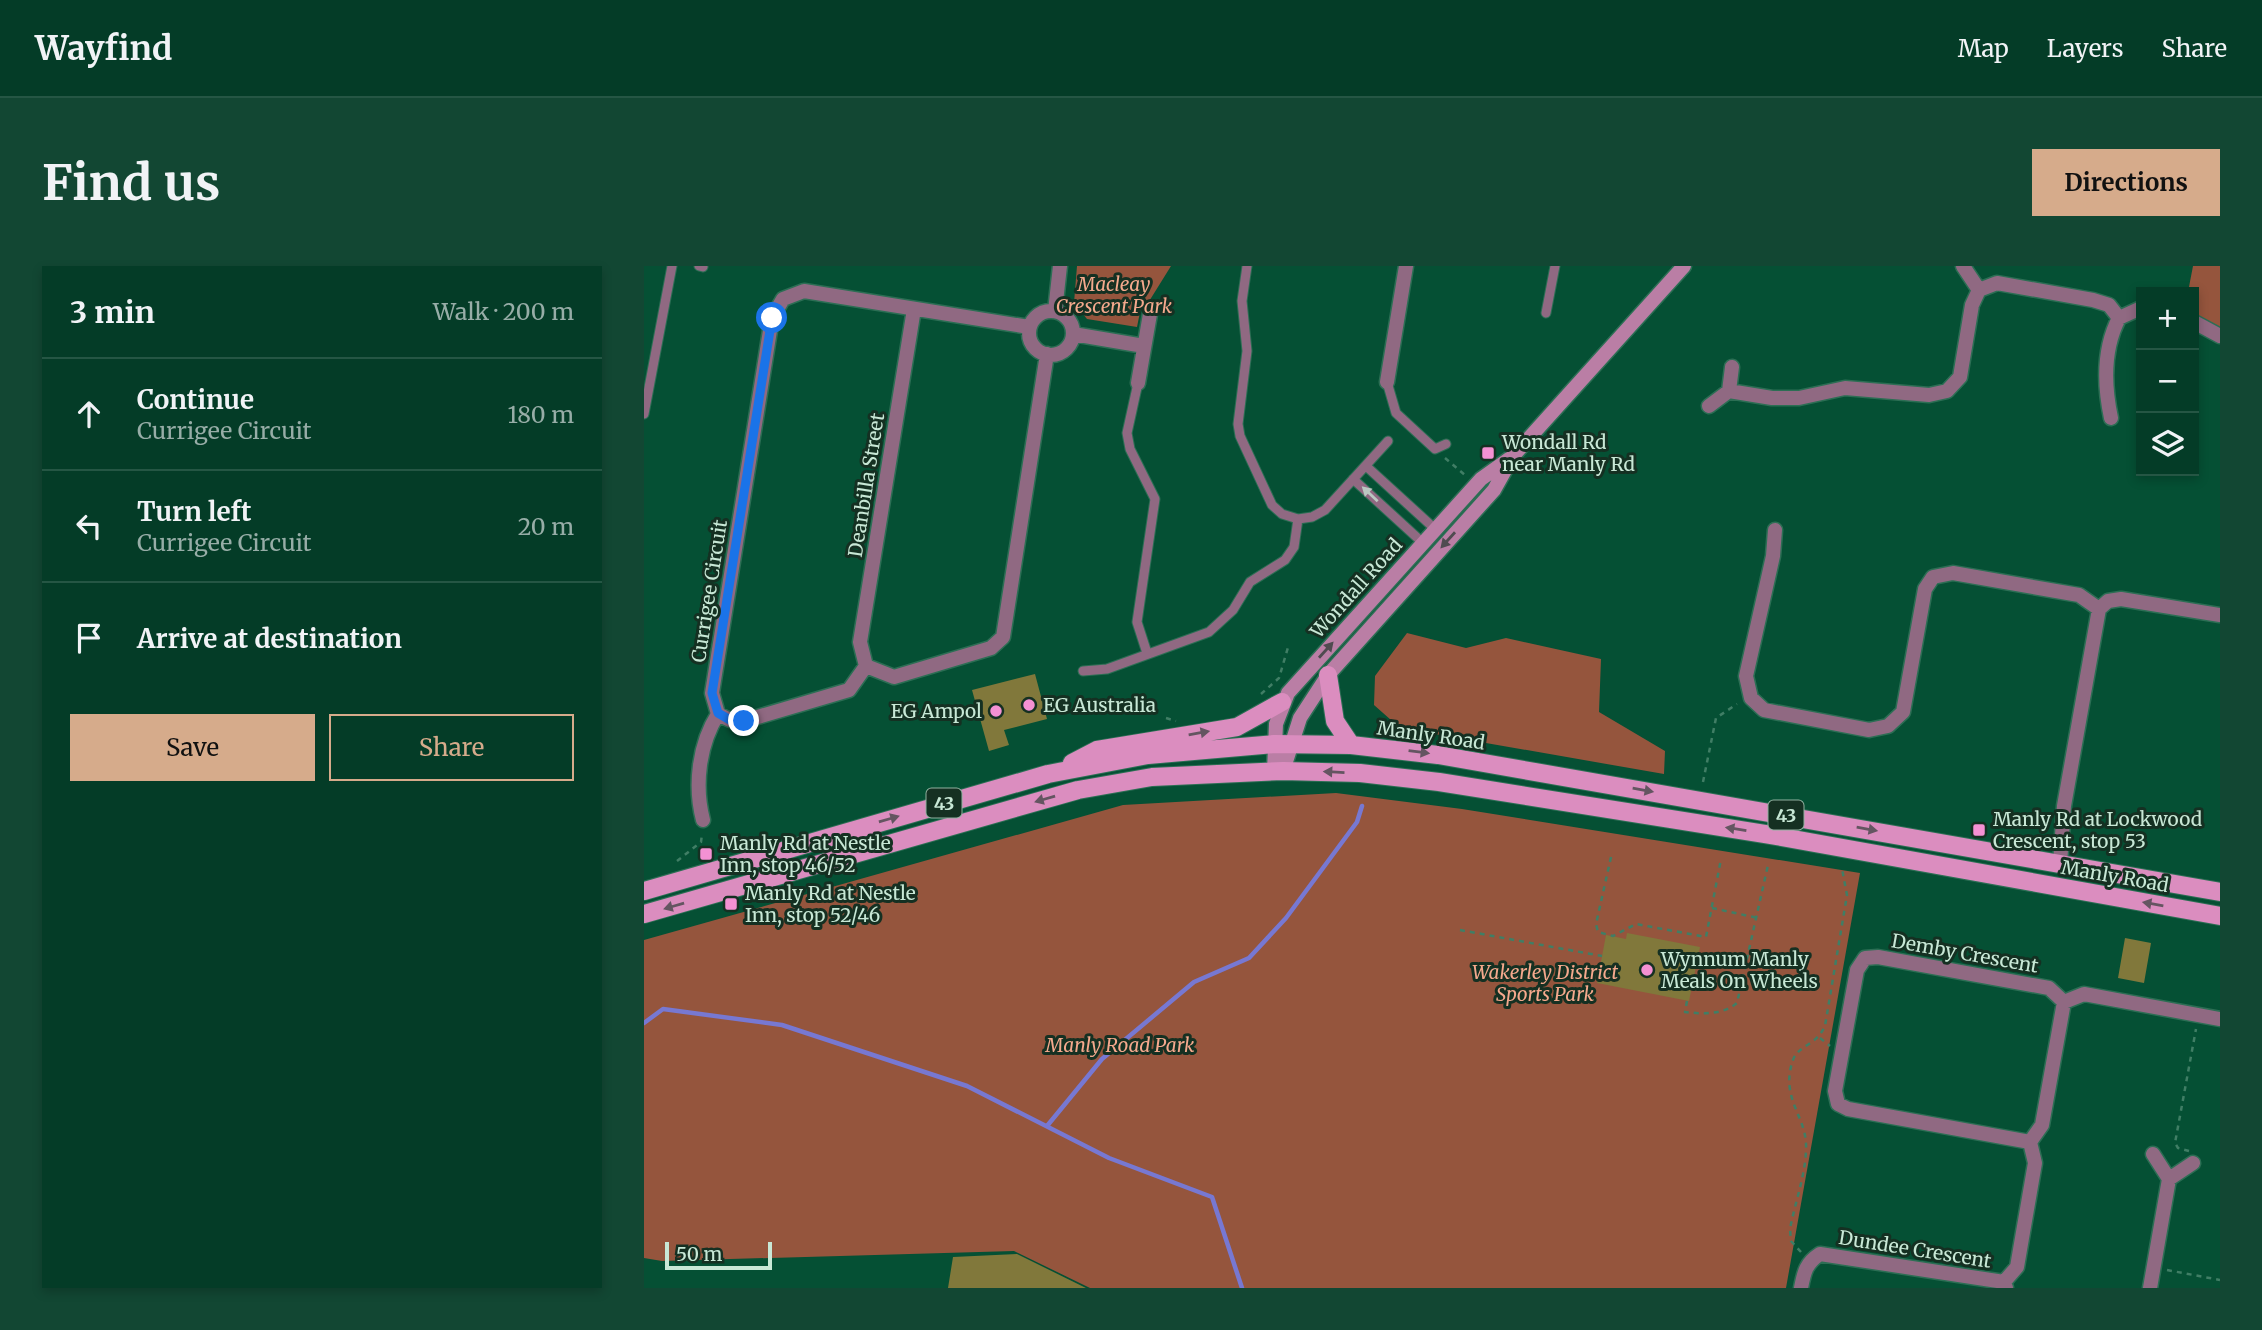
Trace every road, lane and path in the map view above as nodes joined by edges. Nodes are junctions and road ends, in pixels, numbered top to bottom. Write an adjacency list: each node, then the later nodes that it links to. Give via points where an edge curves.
1 (672, 266): 26 (lane)
2 (1060, 266): 11 (street)
3 (1247, 266): 35 (lane, via 1241,301 1247,351 1240,436 1272,505)
4 (1406, 266): 22 (street)
5 (1560, 266): 12 (lane)
6 (1684, 266): 31 (main road, Wondall Road)
7 (1963, 266): 8 (street)
8 (1979, 290): 14 (street, via 1997,283 2093,300 2109,305); 24 (street, via 1972,305 1960,377 1947,391 1929,395 1845,388 1799,398)
9 (914, 309): 16 (street, Currigee Circuit); 43 (street, Deanbilla Street, via 860,642); 49 (street, Currigee Circuit, via 804,291 783,299 776,308 712,693)
10 (2136, 310): 14 (street)
11 (1055, 311): 16 (street, via 1039,314); 17 (street, via 1067,317)
12 (1546, 313)
13 (1150, 314): 19 (street)
14 (2119, 317): 27 (street, via 2104,386)
15 (2199, 325): 18 (street)
16 (1029, 327): 20 (street, via 1031,344)
17 (1073, 334): 19 (street); 20 (street, via 1065,350)
18 (2220, 336)
19 (1144, 346): 23 (street)
20 (1047, 355): 43 (street, via 1003,637 991,648 894,677)
21 (1732, 367): 24 (street)
22 (1387, 382): 30 (lane, via 1396,413)
23 (1138, 383): 42 (lane, via 1127,433 1129,449 1155,499 1137,622)
24 (1729, 391): 25 (street)
25 (1709, 406)
26 (644, 414)
27 (2111, 418)
28 (1388, 441): 32 (lane)
29 (1446, 444): 30 (lane)
30 (1435, 449): 33 (path)
31 (1513, 456): 36 (main road, Wondall Road, via 1481,479); 45 (main road, Wondall Road, one-way to 45, via 1494,490)
32 (1366, 466): 34 (lane); 36 (lane)
33 (1465, 475)
34 (1353, 479): 35 (lane, via 1325,510); 38 (lane, one-way to 34)
35 (1298, 519): 42 (lane, via 1294,547 1285,560 1250,582 1221,623 1209,632)
36 (1436, 529): 38 (main road, Wondall Road)
37 (1775, 530): 47 (street, via 1746,676)
38 (1423, 543): 48 (main road, Wondall Road, one-way to 38)
39 (2099, 609): 40 (street, via 2108,601 2121,599); 47 (street, via 2078,595 1954,573 1933,577 1925,589 1903,712 1888,726 1868,730 1764,710); 61 (street, via 2064,806)
40 (2220, 615)
41 (1289, 644): 46 (path, via 1279,678)
42 (1147, 653): 44 (lane, via 1107,669)
43 (866, 666): 49 (street, via 849,690 744,721)
44 (1083, 671)
45 (1328, 675): 52 (main road, Wondall Road); 53 (main road, via 1335,721)
46 (1255, 698)
47 (1751, 698): 56 (path, via 1716,718)
48 (1282, 702): 52 (main road, Wondall Road); 54 (main road, one-way to 48, via 1079,757 1097,750 1237,727)
49 (718, 713): 57 (street, via 706,732 697,795)
50 (1166, 718): 51 (path)
51 (1187, 720)
52 (1282, 744): 53 (main road, Manly Road / 43); 54 (main road, Manly Road / 43, via 1190,749); 55 (main road, Wondall Road)
53 (1351, 745): 61 (main road, Manly Road / 43, one-way to 61, via 1438,755)
54 (1065, 770): 64 (main road, Manly Road / 43, one-way to 54)
55 (1278, 771): 67 (main road, Manly Road / 43, one-way to 67, via 1152,776 1078,790); 68 (main road, Manly Road / 43, one-way to 55, via 1765,834 1439,782 1360,773)
56 (1703, 782)
57 (703, 820): 60 (path, via 701,842)
58 (1611, 857): 66 (path, via 1598,932 1613,936 1636,924 1706,937)
59 (1721, 859): 66 (path)
60 (677, 861)
61 (2060, 864): 65 (main road, Manly Road / 43)
62 (1768, 865): 69 (path)
63 (1842, 869): 80 (path, via 1847,895 1825,1026 1819,1038 1792,1061 1790,1101 1805,1132 1806,1147 1791,1241)
64 (644, 891)
65 (2220, 892)
66 (1712, 908): 69 (path)
67 (644, 915)
68 (2220, 916)
69 (1758, 918): 72 (path, via 1737,1003 1728,1011 1698,1014 1685,1012)
70 (1460, 930): 71 (path)
71 (1602, 956)
72 (1687, 1001)
73 (2064, 1002): 74 (street, via 2084,995); 76 (street, via 2042,1125); 76 (street, Demby Crescent, via 2049,988 1878,957 1865,958 1857,970 1835,1091 1838,1104)
74 (2198, 1015): 75 (street); 78 (path, via 2175,1143 2188,1150)
75 (2220, 1019)
76 (2030, 1142): 83 (street, via 2035,1163 2017,1267)
77 (2153, 1154): 79 (street)
78 (2193, 1163): 79 (street)
79 (2169, 1179): 81 (street)
80 (1810, 1260): 83 (street, Dundee Crescent, via 1834,1254); 84 (street)
81 (2154, 1266): 82 (path); 85 (street)
82 (2220, 1280)
83 (2005, 1285)
84 (1801, 1288)
85 (2150, 1288)

